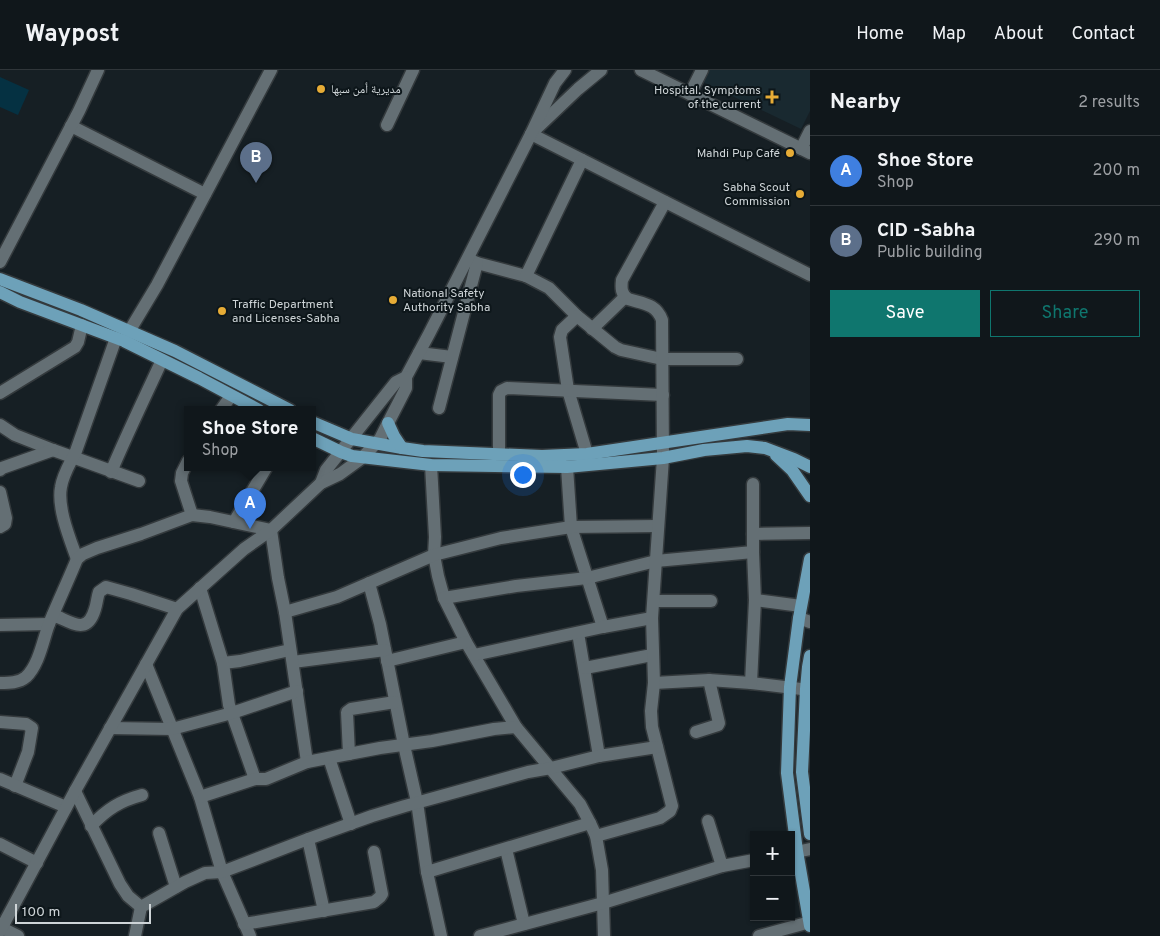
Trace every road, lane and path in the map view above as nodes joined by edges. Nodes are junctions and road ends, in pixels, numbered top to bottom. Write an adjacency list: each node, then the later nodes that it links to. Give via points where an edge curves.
1 (98, 70): 12 (street)
2 (271, 70): 17 (street)
3 (413, 70): 11 (street)
4 (558, 70): 9 (street)
5 (565, 70): 9 (street)
6 (601, 70): 14 (street)
7 (641, 70): 10 (street)
8 (702, 70): 10 (street)
9 (555, 83): 14 (street)
10 (690, 94): 15 (street)
11 (387, 125)
12 (71, 126): 17 (street); 20 (street)
13 (810, 131): 15 (street)
14 (531, 134): 16 (street); 19 (street)
15 (805, 151)
16 (582, 160): 18 (street); 22 (street)
17 (205, 194): 29 (street, via 158,285)
18 (665, 202): 21 (street); 25 (street, via 622,280)
19 (472, 261): 22 (street); 30 (street); 31 (street)
20 (0, 262)
21 (810, 275)
22 (526, 276): 26 (street, via 548,288)
23 (0, 279): 29 (main road, via 81,310)
24 (0, 292): 27 (main road)
25 (625, 297): 28 (street); 32 (street, via 659,313 662,320)
26 (577, 316): 28 (street); 36 (street, via 562,330 560,337)
27 (82, 325): 29 (main road); 37 (street, via 75,347)
28 (592, 329): 32 (street, via 621,350)
29 (124, 337): 34 (main road); 42 (main road, via 175,351); 60 (street)
30 (419, 353): 31 (street); 35 (street)
31 (452, 358): 43 (street)
32 (662, 359): 33 (street); 38 (street)
33 (737, 359)
34 (162, 360): 39 (main road); 69 (street)
35 (406, 377): 45 (street, via 406,388); 50 (street, via 396,382)
36 (568, 390): 38 (street); 58 (street, via 507,388 500,391); 59 (street)
37 (0, 393)
38 (663, 395): 52 (street)
39 (231, 396): 40 (street); 41 (main road)
40 (224, 406)
41 (251, 406)
42 (282, 406)
43 (439, 408)
44 (810, 415): 47 (main road)
45 (388, 423): 53 (street); 54 (main road)
46 (316, 424): 50 (main road)
47 (788, 424): 48 (main road); 52 (main road)
48 (810, 425)
49 (0, 426): 56 (street)
50 (352, 439): 53 (main road); 57 (street)
51 (316, 440): 57 (main road)
52 (664, 442): 59 (main road); 62 (street)
53 (376, 444): 54 (main road); 61 (street)
54 (402, 448): 58 (main road)
55 (765, 448): 62 (main road, via 732,447); 64 (main road); 74 (main road, via 792,470)
56 (53, 450): 60 (street); 67 (street)
57 (341, 452): 61 (main road); 71 (street, via 326,470)
58 (499, 453): 59 (main road, via 542,456)
59 (587, 454)
60 (73, 457): 69 (street); 85 (street, via 60,497)
61 (362, 458): 63 (main road); 71 (street)
62 (663, 458): 65 (main road); 77 (street)
63 (431, 465): 65 (main road); 84 (street)
64 (810, 467)
65 (567, 468): 79 (street)
66 (184, 469): 75 (street, via 181,481)
67 (0, 470)
68 (264, 471): 76 (street)
69 (111, 472): 70 (street)
70 (139, 481)
71 (321, 483): 80 (street)
72 (753, 484): 82 (street)
73 (0, 492): 78 (street, via 6,518)
74 (810, 496)
75 (192, 515): 76 (street); 85 (street, via 97,548)
76 (234, 522): 80 (street)
77 (658, 526): 79 (street); 87 (street)
78 (0, 527)
79 (571, 527): 84 (street, via 501,538); 88 (street)
80 (271, 530): 90 (street); 96 (street)
81 (810, 533): 82 (street)
82 (753, 534): 83 (street)
83 (752, 552): 87 (street); 92 (street)
84 (434, 555): 89 (street); 91 (street)
85 (77, 559): 99 (street)
86 (810, 560): 97 (main road)
87 (656, 561): 88 (street); 93 (street)
88 (587, 578): 91 (street); 101 (street)
89 (369, 583): 96 (street, via 337,597); 104 (street)
90 (200, 588): 95 (street); 109 (street)
91 (444, 598): 103 (street)
92 (755, 600): 97 (street); 114 (street)
93 (654, 601): 94 (street); 98 (street)
94 (711, 601)
95 (177, 609): 99 (street, via 106,588 98,592 94,612 85,625); 110 (street)
96 (286, 612): 107 (street)
97 (803, 616): 116 (main road)
98 (652, 618): 101 (street); 106 (street)
99 (51, 619): 100 (street); 113 (street, via 36,663 28,675 21,680)
100 (0, 625)
101 (603, 627): 102 (street)
102 (578, 632): 105 (street); 111 (street)
103 (466, 642): 104 (street); 105 (street)
104 (386, 655): 107 (street); 119 (street)
105 (474, 655): 122 (street)
106 (652, 655): 111 (street); 115 (street)
107 (292, 656): 109 (street); 118 (street)
108 (810, 656): 117 (main road)
109 (223, 662): 120 (street)
110 (146, 664): 123 (street); 124 (street)
111 (585, 668): 129 (street)
112 (709, 680): 114 (street); 115 (street); 125 (street, via 719,723)
113 (0, 683)
114 (751, 683): 116 (street)
115 (654, 684): 127 (street, via 651,711)
116 (790, 687): 117 (street); 151 (main road, via 787,773)
117 (808, 690): 146 (main road, via 802,772)
118 (297, 691): 120 (street); 131 (street)
119 (395, 702): 126 (street); 128 (street, via 347,712)
120 (232, 712): 124 (street); 134 (street)
121 (0, 722): 135 (street, via 26,724 32,728 28,752)
122 (516, 727): 126 (street); 132 (street)
123 (110, 728): 124 (street); 136 (street)
124 (172, 729): 138 (street)
125 (696, 732)
126 (404, 745): 128 (street); 139 (street)
127 (657, 747): 129 (street); 147 (street, via 671,800 670,811 660,818)
128 (349, 754): 130 (street)
129 (599, 756): 132 (street)
130 (328, 758): 131 (street); 143 (street)
131 (307, 762): 134 (street, via 266,779)
132 (551, 768): 139 (street); 142 (street, via 580,804)
133 (0, 779): 135 (street)
134 (255, 779): 138 (street)
135 (15, 786): 140 (street)
136 (75, 791): 140 (street); 144 (street)
137 (142, 795): 144 (street, via 114,806)
138 (200, 797): 156 (street)
139 (417, 802): 143 (street); 157 (street)
140 (66, 807): 154 (street)
141 (708, 821): 155 (street)
142 (590, 823): 147 (street); 150 (street)
143 (351, 824): 148 (street)
144 (91, 826): 160 (street, via 124,891)
145 (159, 833): 158 (street)
146 (810, 834)
147 (596, 836): 159 (street)
148 (308, 839): 156 (street); 161 (street)
149 (0, 844): 154 (street)
150 (506, 849): 157 (street); 164 (street)
151 (799, 851): 162 (main road)
152 (374, 852): 161 (street, via 380,897 374,902)
153 (750, 861): 155 (street)
154 (36, 863): 165 (street)
155 (722, 866): 159 (street)
156 (222, 872): 158 (street, via 206,873); 163 (street)
157 (427, 872): 169 (street)
158 (176, 887): 160 (street)
159 (603, 903): 164 (street); 171 (street)
160 (140, 906): 167 (street)
161 (324, 911): 163 (street)
162 (810, 923): 172 (street)
163 (244, 924): 168 (street)
164 (524, 924): 170 (street)
165 (1, 929): 166 (street)
166 (18, 936)
167 (136, 936)
168 (250, 936)
169 (441, 936)
170 (480, 936)
171 (604, 936)
172 (758, 936)

